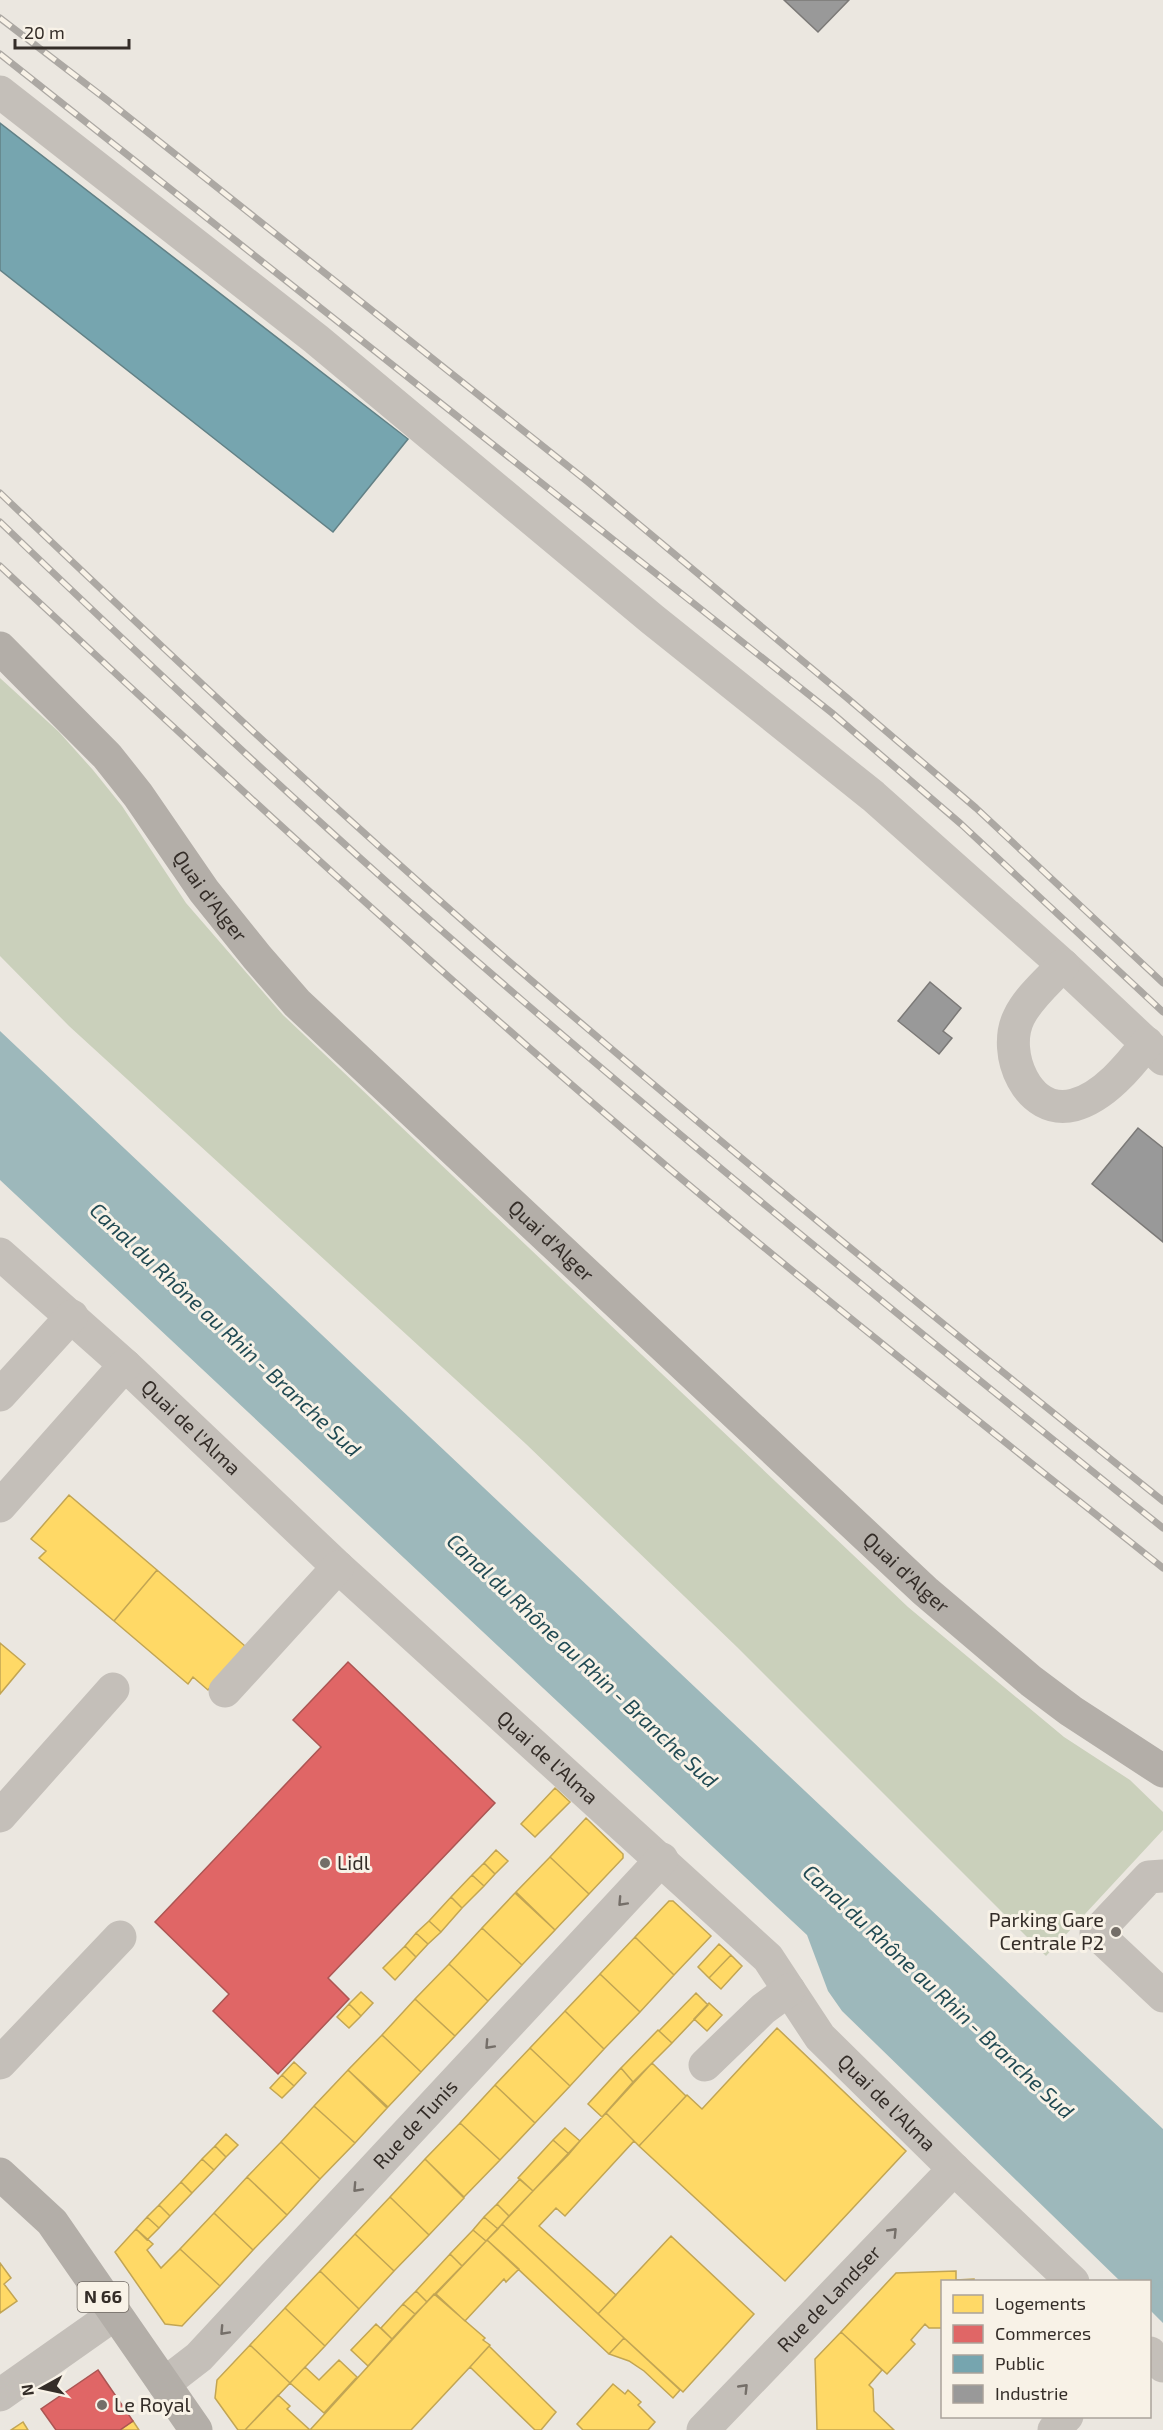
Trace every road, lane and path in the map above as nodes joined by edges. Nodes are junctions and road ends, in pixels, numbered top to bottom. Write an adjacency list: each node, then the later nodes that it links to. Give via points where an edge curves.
1 (0, 92): 3 (street, via 316,339 651,619 873,796)
2 (0, 648): 13 (main road, Quai d'Alger, via 107,756 204,891 297,1003 988,1647 1047,1693)
3 (1064, 964): 4 (street); 4 (street, via 1019,1016 1014,1030 1012,1049 1023,1080 1033,1094 1048,1105 1077,1104)
4 (1155, 1051)
5 (0, 1254): 6 (street, Quai de l'Alma)
6 (72, 1316): 7 (street, Quai de l'Alma); 8 (street)
7 (125, 1365): 9 (street); 10 (street, Quai de l'Alma)
8 (0, 1395)
9 (0, 1506)
10 (338, 1567): 12 (street); 15 (street, Quai de l'Alma)
11 (113, 1689): 14 (street)
12 (225, 1691)
13 (1163, 1771)
14 (0, 1816)
15 (662, 1859): 18 (street, Quai de l'Alma, via 768,1958); 28 (street, Rue de Tunis, one-way to 28, via 199,2357)
16 (1163, 1876): 19 (street, via 1149,1877 1096,1933)
17 (120, 1937): 20 (street)
18 (789, 1990): 21 (street, via 763,2009); 22 (street, Quai de l'Alma, via 820,2037)
19 (1163, 1996)
20 (0, 2063)
21 (705, 2065)
22 (954, 2169): 24 (street, Quai de l'Alma); 32 (street, Rue de Landser, one-way to 22)
23 (0, 2174): 25 (main road, N 66, via 52,2222)
24 (1071, 2280)
25 (115, 2314): 28 (main road, N 66); 29 (street)
26 (1151, 2355): 27 (street)
27 (1163, 2366)
28 (164, 2384): 31 (main road, N 66)
29 (0, 2395)
30 (1065, 2418): 33 (street)
31 (196, 2430)
32 (703, 2430)
33 (1054, 2430)

